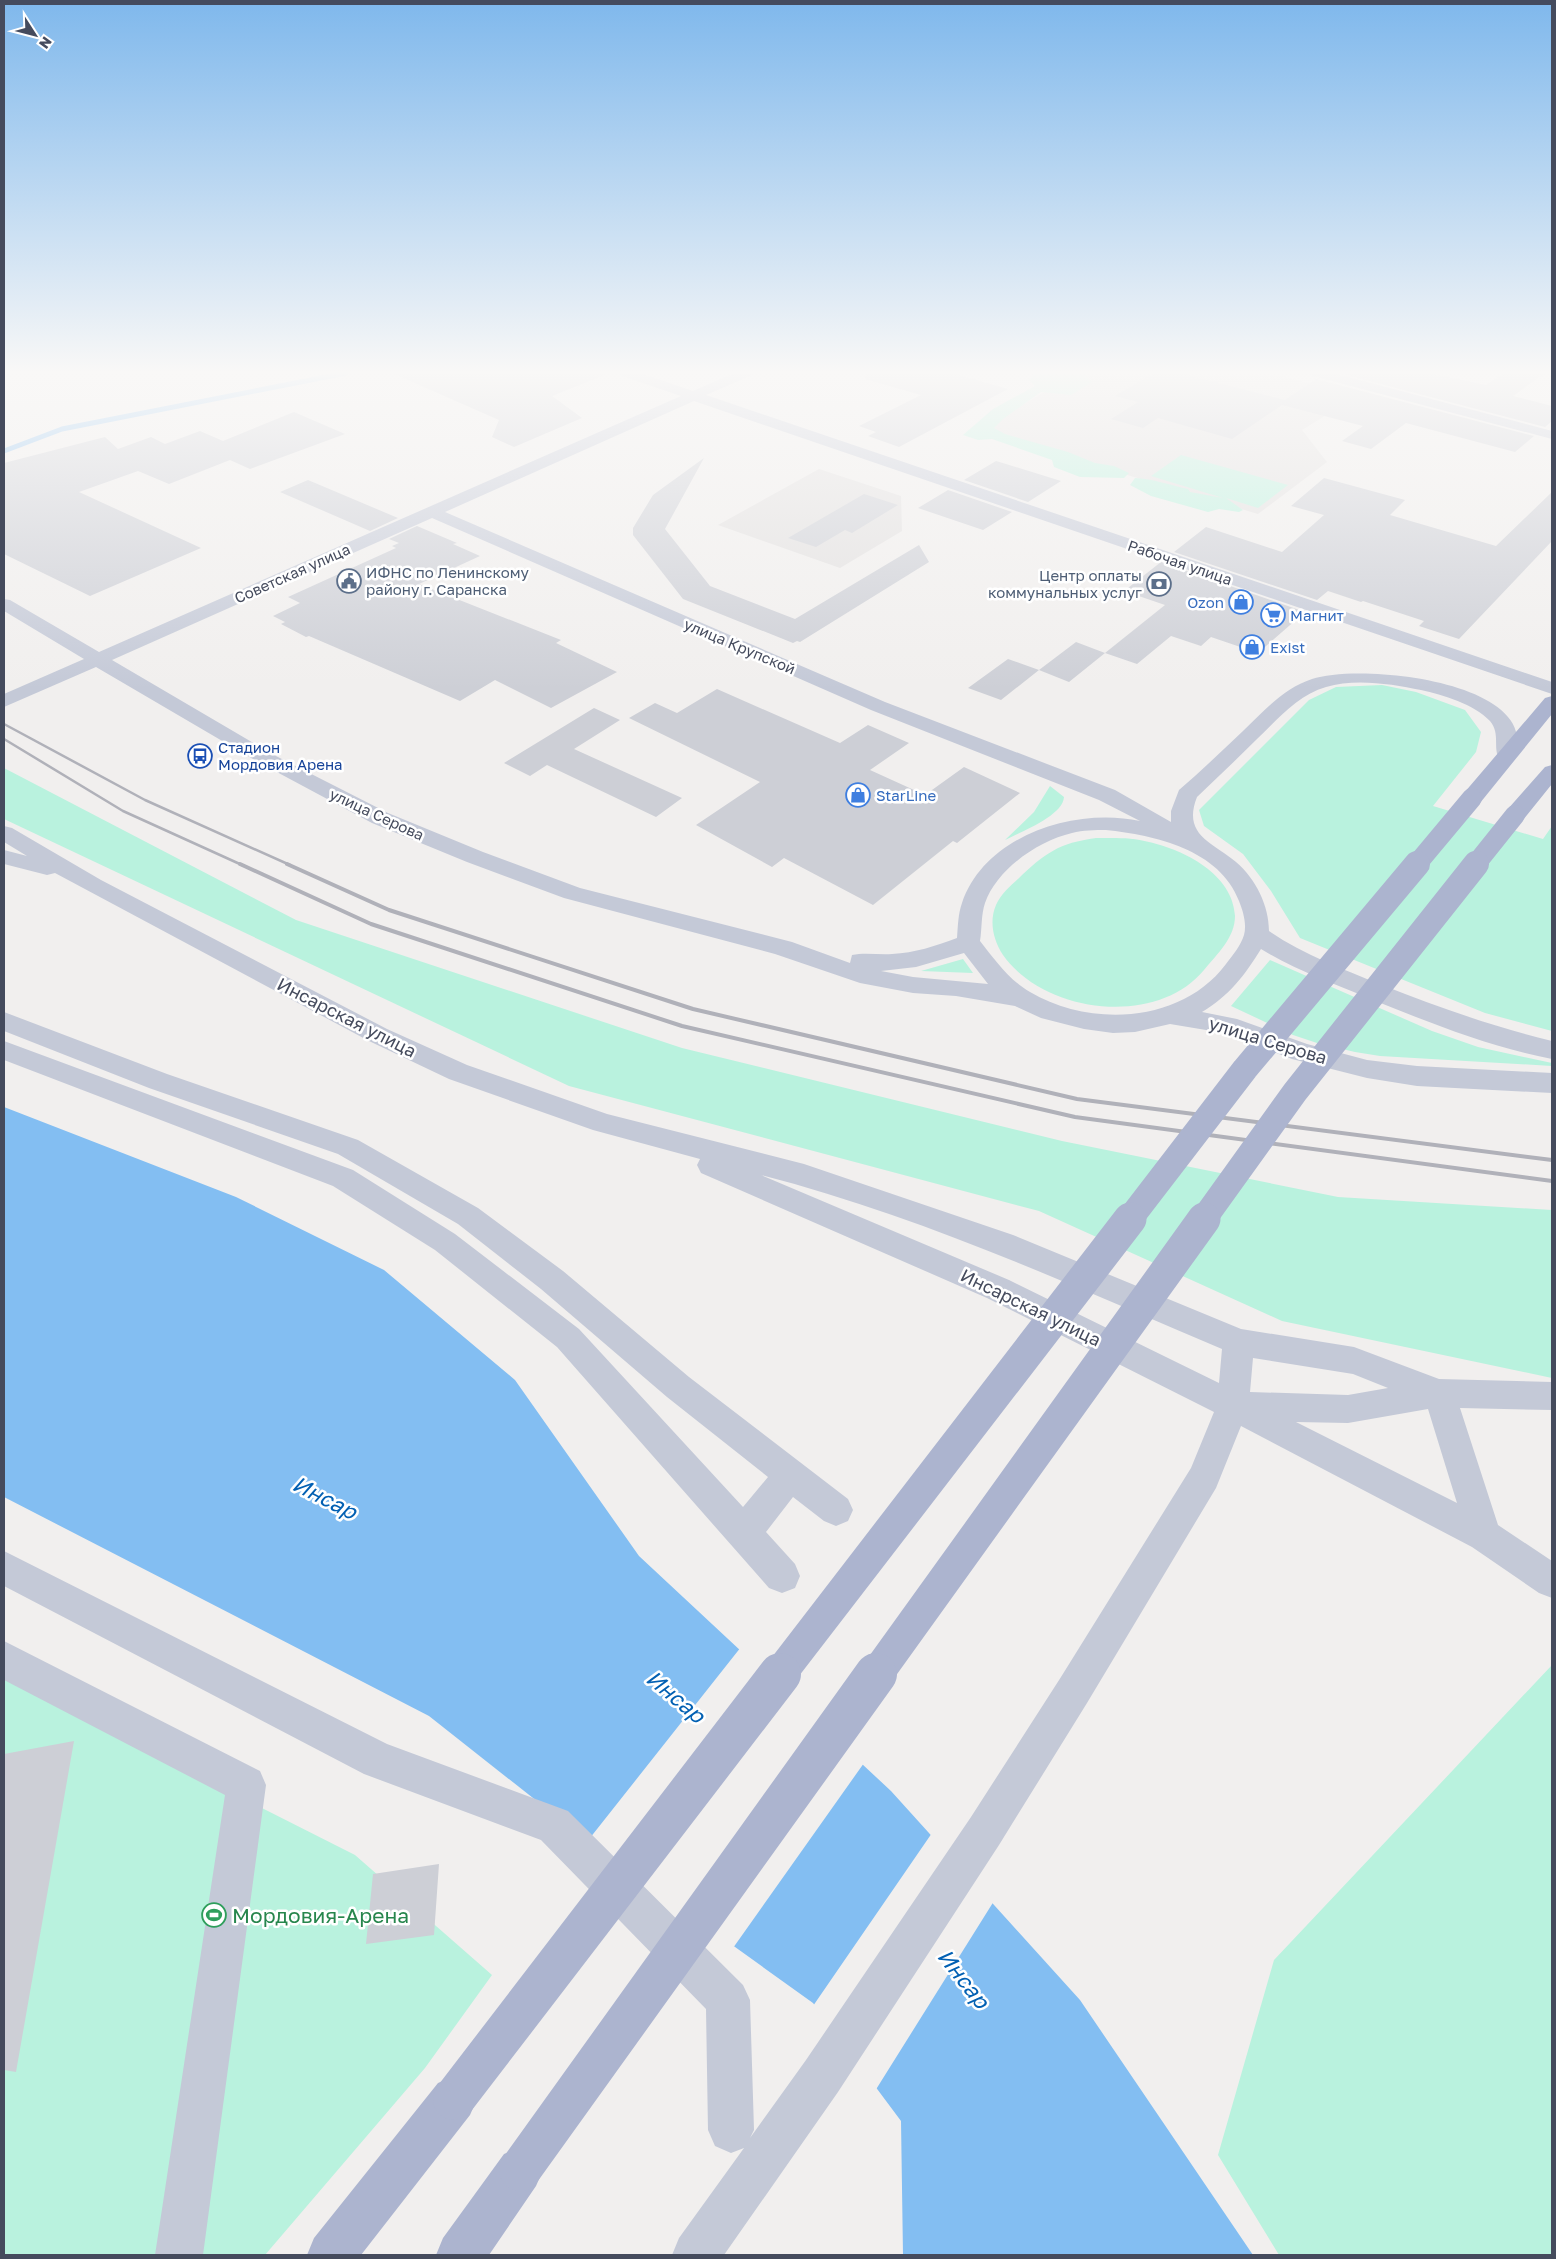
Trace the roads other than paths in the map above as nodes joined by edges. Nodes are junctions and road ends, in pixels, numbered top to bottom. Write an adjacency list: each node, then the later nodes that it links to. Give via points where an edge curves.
1 (506, 478): 3 (street, Советская улица)
2 (936, 478): 6 (street, Рабочая улица)
3 (432, 511): 5 (street, Советская улица); 11 (street, улица Крупской, via 444,519 878,706)
4 (4, 604): 5 (street, улица Серова)
5 (95, 659): 7 (street, Советская улица); 19 (street, улица Серова, via 267,759 380,818 572,892)
6 (1552, 688)
7 (4, 700)
8 (1552, 702): 9 (main road)
9 (1507, 756): 14 (street, via 1508,736 1503,724 1493,713 1459,696 1408,681 1380,678 1327,680 1288,699 1187,795 1180,813 1183,829); 41 (main road, bridge, via 1245,1069)
10 (1552, 771): 42 (main road, bridge, via 1295,1092)
11 (1052, 773): 12 (street, улица Крупской, via 1068,790 1074,805 1068,819); 14 (street, улица Крупской, via 1115,799)
12 (1057, 830): 14 (street, via 1083,824 1114,823 1141,827); 18 (street, via 1015,852 984,882 973,902)
13 (4, 833): 16 (street, Инсарская улица)
14 (1197, 847): 17 (street, via 1230,869 1244,885 1253,904)
15 (4, 858): 16 (street, Инсарская улица)
16 (70, 872): 26 (street, Инсарская улица, via 378,1035 458,1072)
17 (1256, 934): 21 (street, via 1222,986 1196,1005); 24 (street, via 1300,962 1432,1014)
18 (968, 942): 19 (street, улица Серова, via 930,957 894,963 874,963); 20 (street, via 999,982)
19 (783, 948): 20 (street, улица Серова, via 860,975)
20 (1021, 998): 21 (street, улица Серова, via 1050,1012 1113,1024)
21 (1170, 1015): 25 (street, улица Серова, via 1228,1025 1302,1052 1367,1069 1417,1076)
22 (4, 1021): 31 (street, via 158,1081 348,1147 468,1216 552,1280 678,1387)
23 (4, 1050): 33 (street, via 343,1178 445,1242 568,1338)
24 (1552, 1050)
25 (1552, 1083)
26 (636, 1133): 27 (street, Инсарская улица, via 804,1175 1003,1243); 30 (street, Инсарская улица, via 998,1289)
27 (1238, 1342): 28 (street, Инсарская улица, via 1354,1361); 30 (street)
28 (1438, 1393): 29 (street, Инсарская улица); 30 (street, Инсарская улица, via 1348,1409); 34 (street)
29 (1552, 1396)
30 (1233, 1406): 34 (street); 43 (street, via 1204,1477 985,1831 822,2076)
31 (790, 1475): 32 (street); 33 (street)
32 (836, 1510)
33 (744, 1534): 36 (street)
34 (1484, 1535): 37 (street)
35 (4, 1568): 39 (street, via 378,1760 554,1825 728,2000)
36 (782, 1576)
37 (1552, 1581)
38 (4, 1660): 40 (street, via 246,1785)
39 (731, 2130)
40 (179, 2255)
41 (331, 2255)
42 (460, 2255)
43 (696, 2255)

